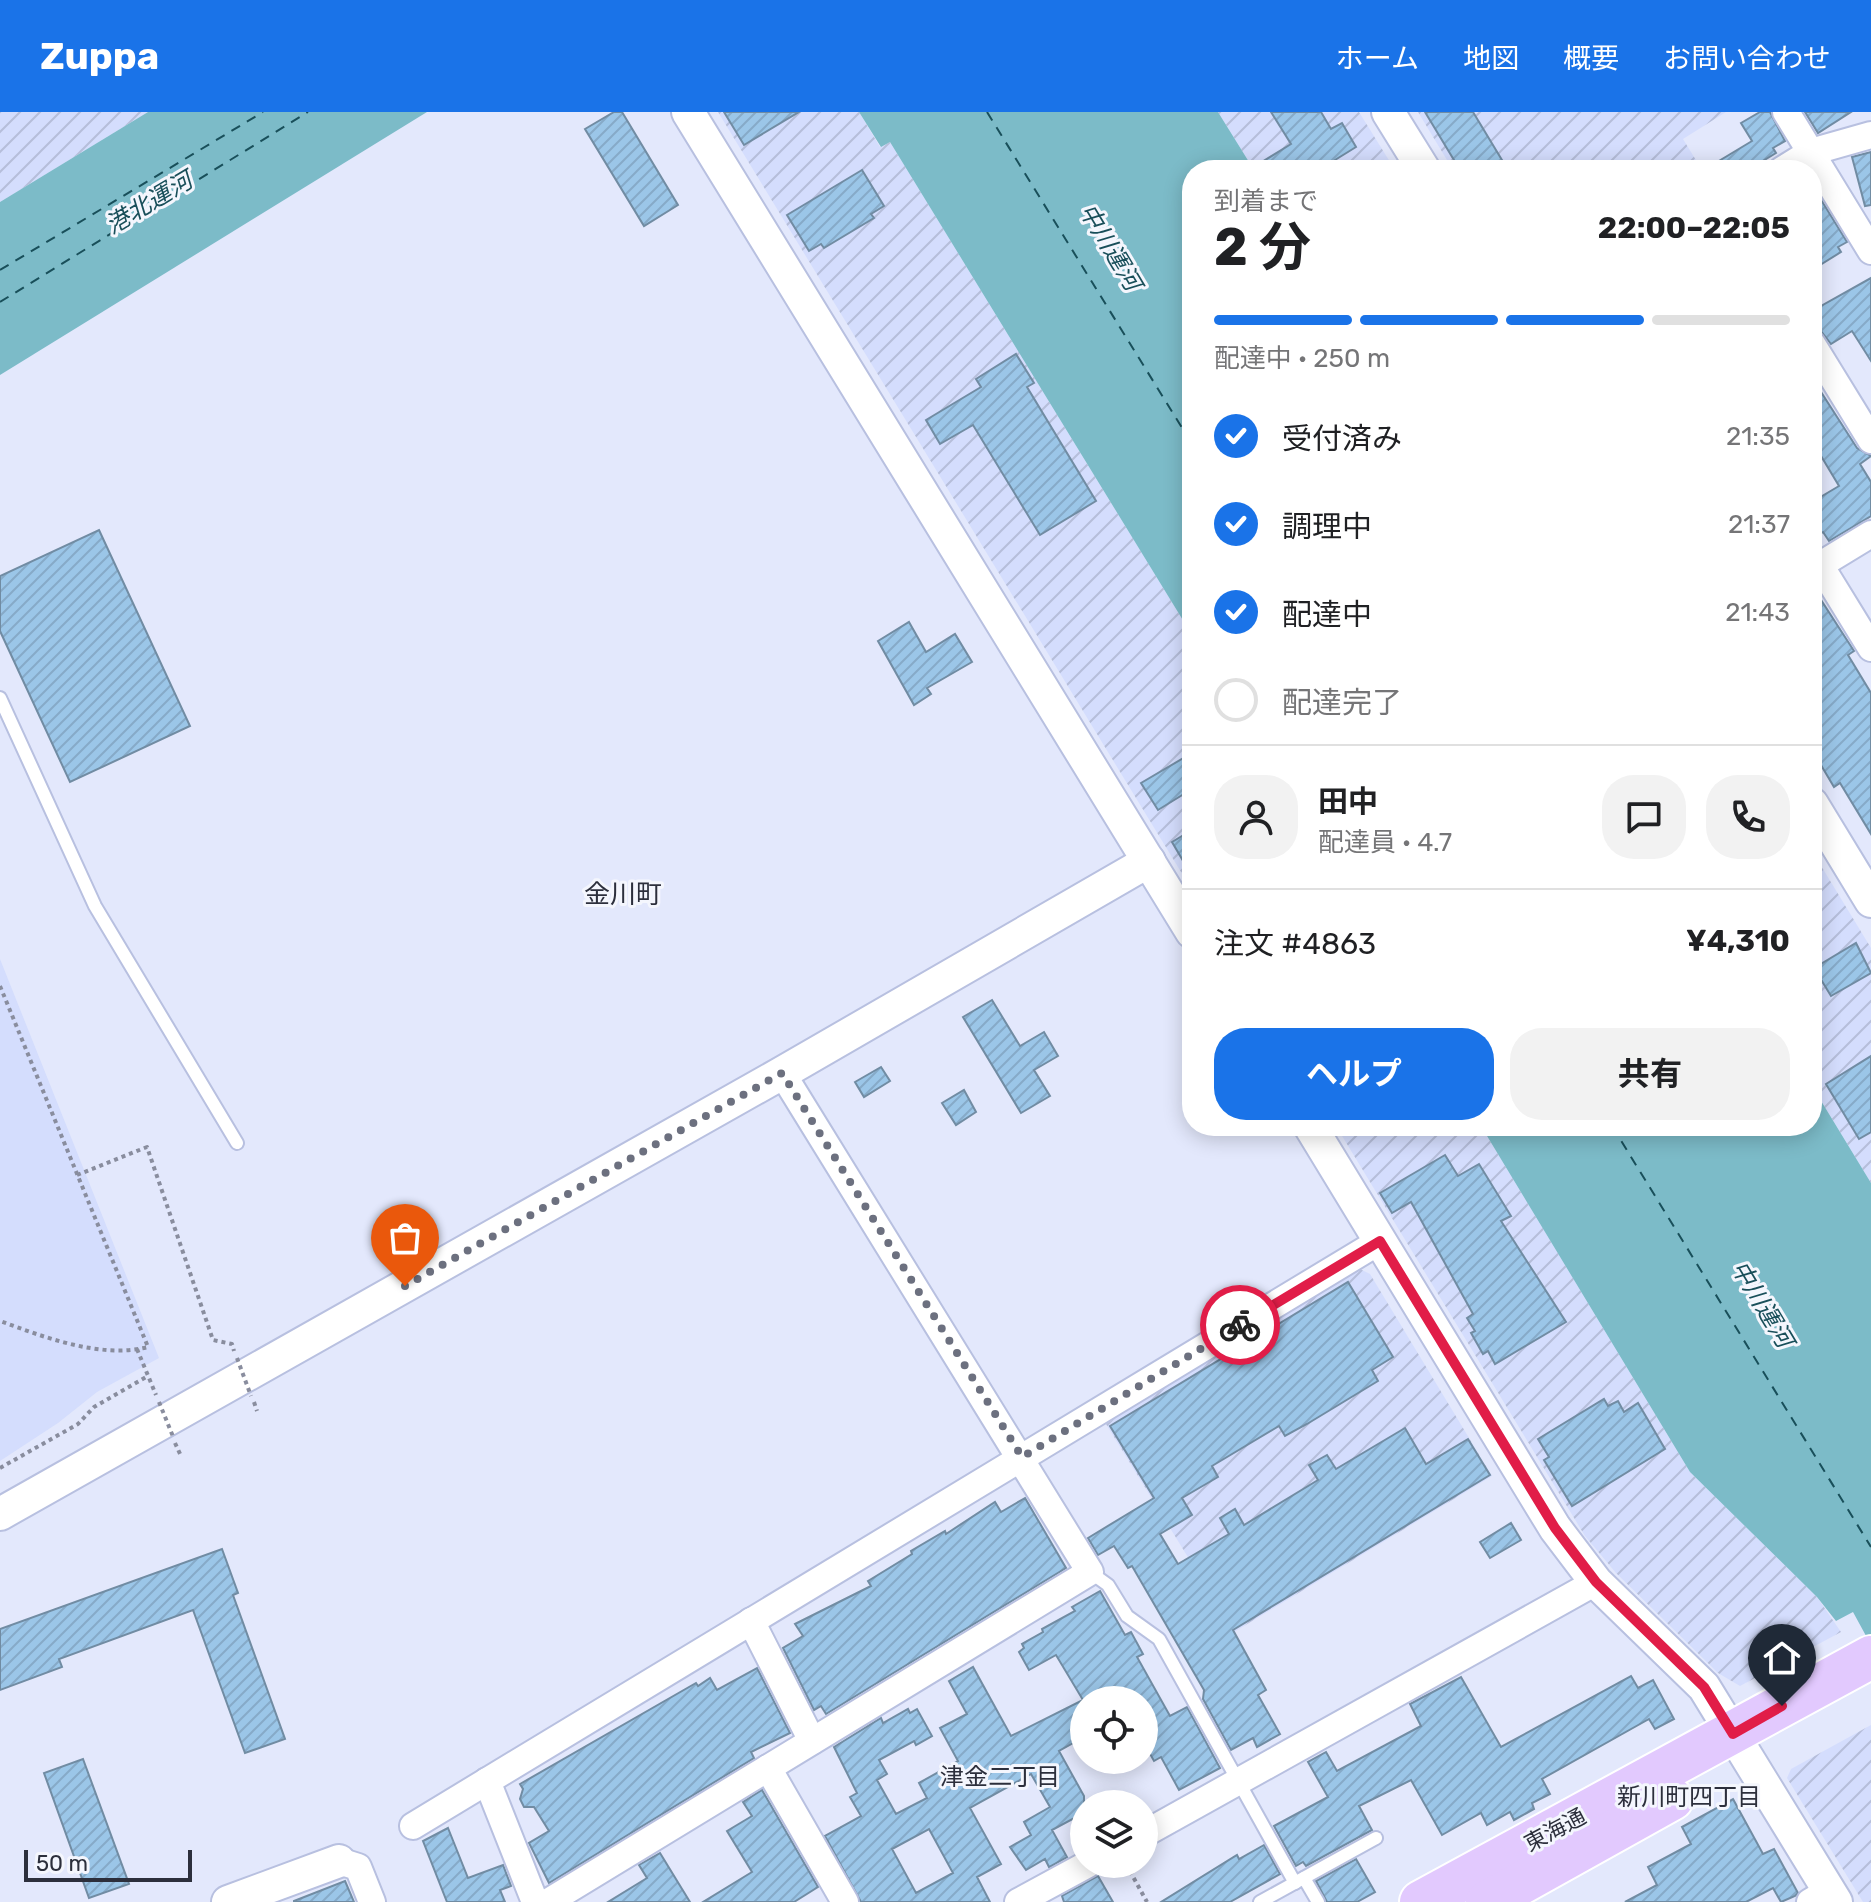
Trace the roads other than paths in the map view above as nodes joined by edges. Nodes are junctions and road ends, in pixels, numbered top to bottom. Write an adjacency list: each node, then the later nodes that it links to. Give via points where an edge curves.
1 (688, 112): 19 (street)
2 (1388, 112): 6 (street)
3 (1786, 112): 5 (street)
4 (1871, 135): 5 (street)
5 (1811, 152): 7 (street); 8 (street)
6 (1418, 160)
7 (1798, 160)
8 (1816, 160)
9 (1822, 170): 10 (street)
10 (1871, 251)
11 (1822, 360): 12 (street)
12 (1871, 440)
13 (1871, 534): 14 (street)
14 (1822, 564)
15 (1822, 577): 16 (street)
16 (1871, 648)
17 (0, 698): 24 (lane, via 95,906)
18 (1822, 820): 20 (street)
19 (1149, 861): 21 (street); 22 (street)
20 (1871, 901)
21 (1182, 915)
22 (782, 1073): 26 (street); 27 (street)
23 (1316, 1136): 25 (street)
24 (237, 1143)
25 (1380, 1241): 26 (street); 29 (street, via 1555,1528)
26 (1022, 1457): 28 (street); 30 (street)
27 (0, 1514)
28 (1090, 1572): 32 (street); 36 (lane, via 1108,1585 1127,1616 1159,1639)
29 (1596, 1582): 33 (street, via 1704,1687); 36 (street)
30 (751, 1621): 32 (street); 35 (street)
31 (1867, 1676): 33 (main road)
32 (812, 1741): 34 (street)
33 (1740, 1746): 43 (street); 52 (main road, 東海通); 53 (main road)
34 (768, 1768): 47 (street); 48 (street)
35 (487, 1781): 37 (street); 46 (street)
36 (1238, 1783): 38 (street); 42 (lane)
37 (413, 1826)
38 (1158, 1826)
39 (1376, 1838): 42 (lane)
40 (339, 1861): 44 (street); 45 (street, via 358,1867)
41 (1070, 1874): 49 (street)
42 (1300, 1880): 50 (lane); 51 (lane)
43 (1825, 1898)
44 (228, 1902)
45 (372, 1902)
46 (535, 1902)
47 (548, 1902)
48 (845, 1902)
49 (1018, 1902)
50 (1260, 1902)
51 (1318, 1902)
52 (1421, 1902)
53 (1487, 1902)

